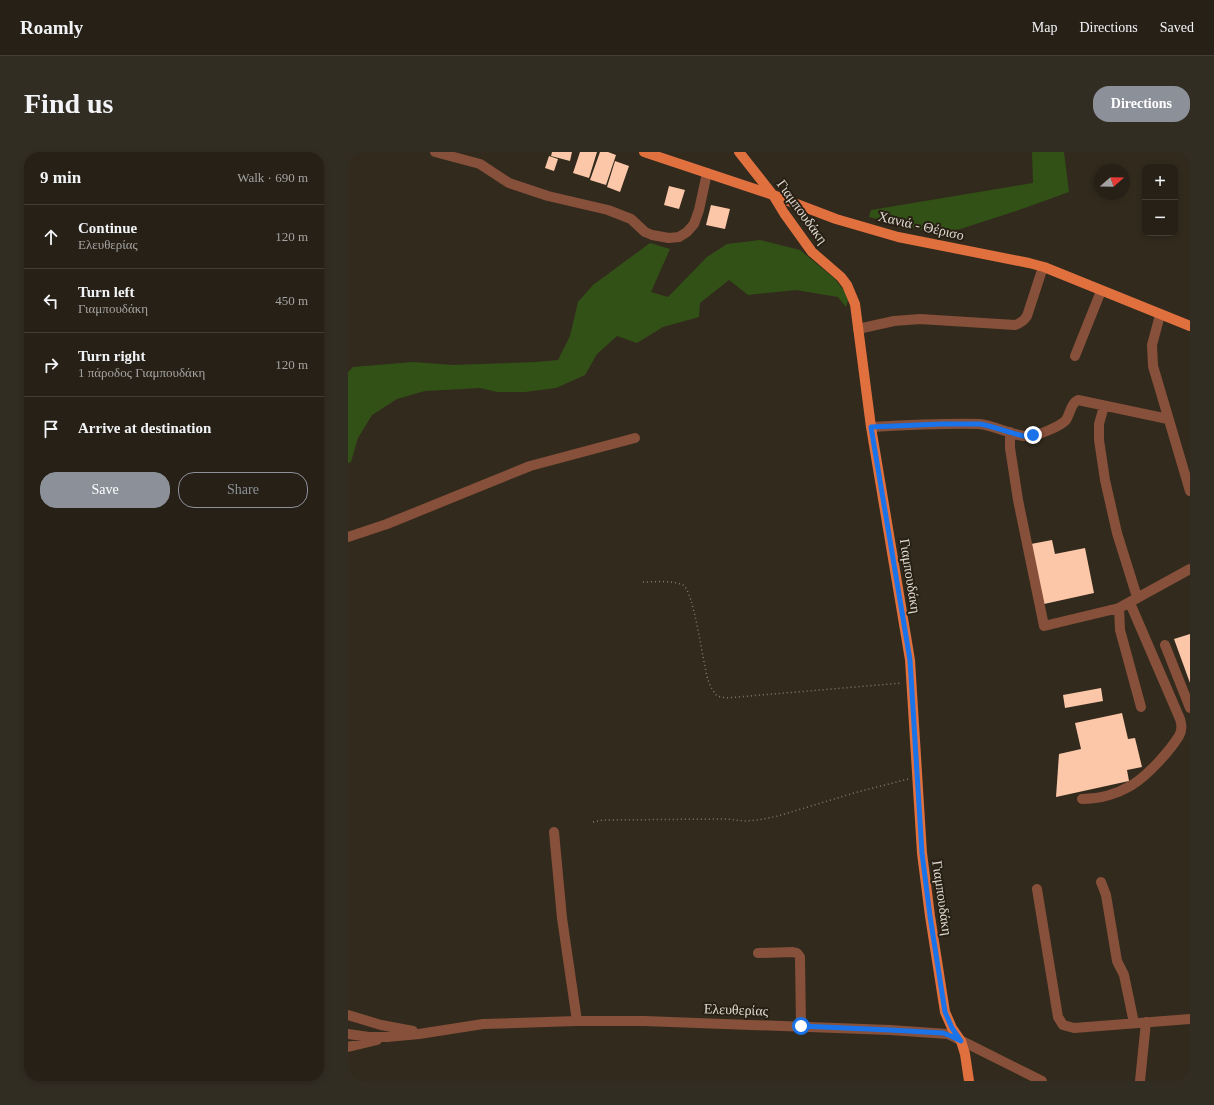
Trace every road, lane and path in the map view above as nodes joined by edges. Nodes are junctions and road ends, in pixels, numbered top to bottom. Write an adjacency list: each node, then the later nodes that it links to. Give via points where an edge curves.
1 (435, 152): 4 (street, via 480,164 510,182 548,196 608,210 631,219 645,232 670,238 679,237 694,224)
2 (644, 152): 4 (main road, Χανιά - Θέρισο)
3 (739, 152): 5 (main road, Γιαμπουδάκη)
4 (707, 172): 5 (main road, Χανιά - Θέρισο)
5 (773, 195): 6 (main road, Χανιά - Θέρισο, via 836,219 898,237); 10 (main road, Γιαμπουδάκη, via 812,252 847,285 855,304)
6 (1042, 267): 7 (main road, Χανιά - Θέρισο); 10 (street, via 1027,316 1019,324 920,319 894,321)
7 (1101, 291): 8 (main road, Χανιά - Θέρισο); 11 (street)
8 (1160, 315): 9 (main road, Χανιά - Θέρισο); 13 (street, via 1152,345 1152,366)
9 (1190, 326)
10 (858, 329): 14 (main road, Γιαμπουδάκη)
11 (1075, 356)
12 (1104, 406): 13 (street); 15 (street, via 1083,400 1076,401 1068,418 1060,425 1030,436); 21 (street, via 1099,424 1099,440 1105,480)
13 (1168, 419): 17 (street)
14 (871, 427): 15 (street, via 980,424); 24 (main road, Γιαμπουδάκη, via 910,660)
15 (1010, 432): 22 (street, via 1018,500 1044,626)
16 (635, 438): 18 (street, via 530,466 387,524)
17 (1190, 491)
18 (348, 537)
19 (1190, 570): 21 (street)
20 (643, 582): 24 (path, via 676,583 688,591 708,680 717,696 726,698)
21 (1134, 600): 22 (street); 28 (street, via 1182,724 1181,729 1179,736 1157,764 1133,784 1103,797)
22 (1118, 608): 25 (street, via 1120,630)
23 (1165, 645): 26 (street)
24 (911, 682): 27 (main road, Γιαμπουδάκη)
25 (1141, 707)
26 (1190, 708)
27 (917, 777): 29 (path, via 758,820); 43 (main road, Γιαμπουδάκη, via 923,861 945,1012)
28 (1082, 799)
29 (593, 822)
30 (554, 832): 36 (street, via 562,918)
31 (1101, 882): 38 (street, via 1106,895 1117,960 1124,975)
32 (1037, 889): 38 (street, via 1060,1022 1074,1028)
33 (758, 953): 39 (street, via 793,952 800,957)
34 (348, 1015): 40 (street)
35 (1190, 1019): 37 (street)
36 (577, 1021): 39 (street, Ελευθερίας); 40 (street, Ελευθερίας, via 483,1024)
37 (1146, 1022): 38 (street); 47 (street)
38 (1134, 1023)
39 (801, 1026): 43 (street, Ελευθερίας, via 943,1033)
40 (421, 1033): 42 (street, Ελευθερίας)
41 (348, 1034): 42 (street)
42 (387, 1037): 44 (street)
43 (961, 1041): 45 (main road, Γιαμπουδάκη); 46 (street, Ελευθερίας)
44 (348, 1047)
45 (969, 1081)
46 (1042, 1081)
47 (1140, 1081)

